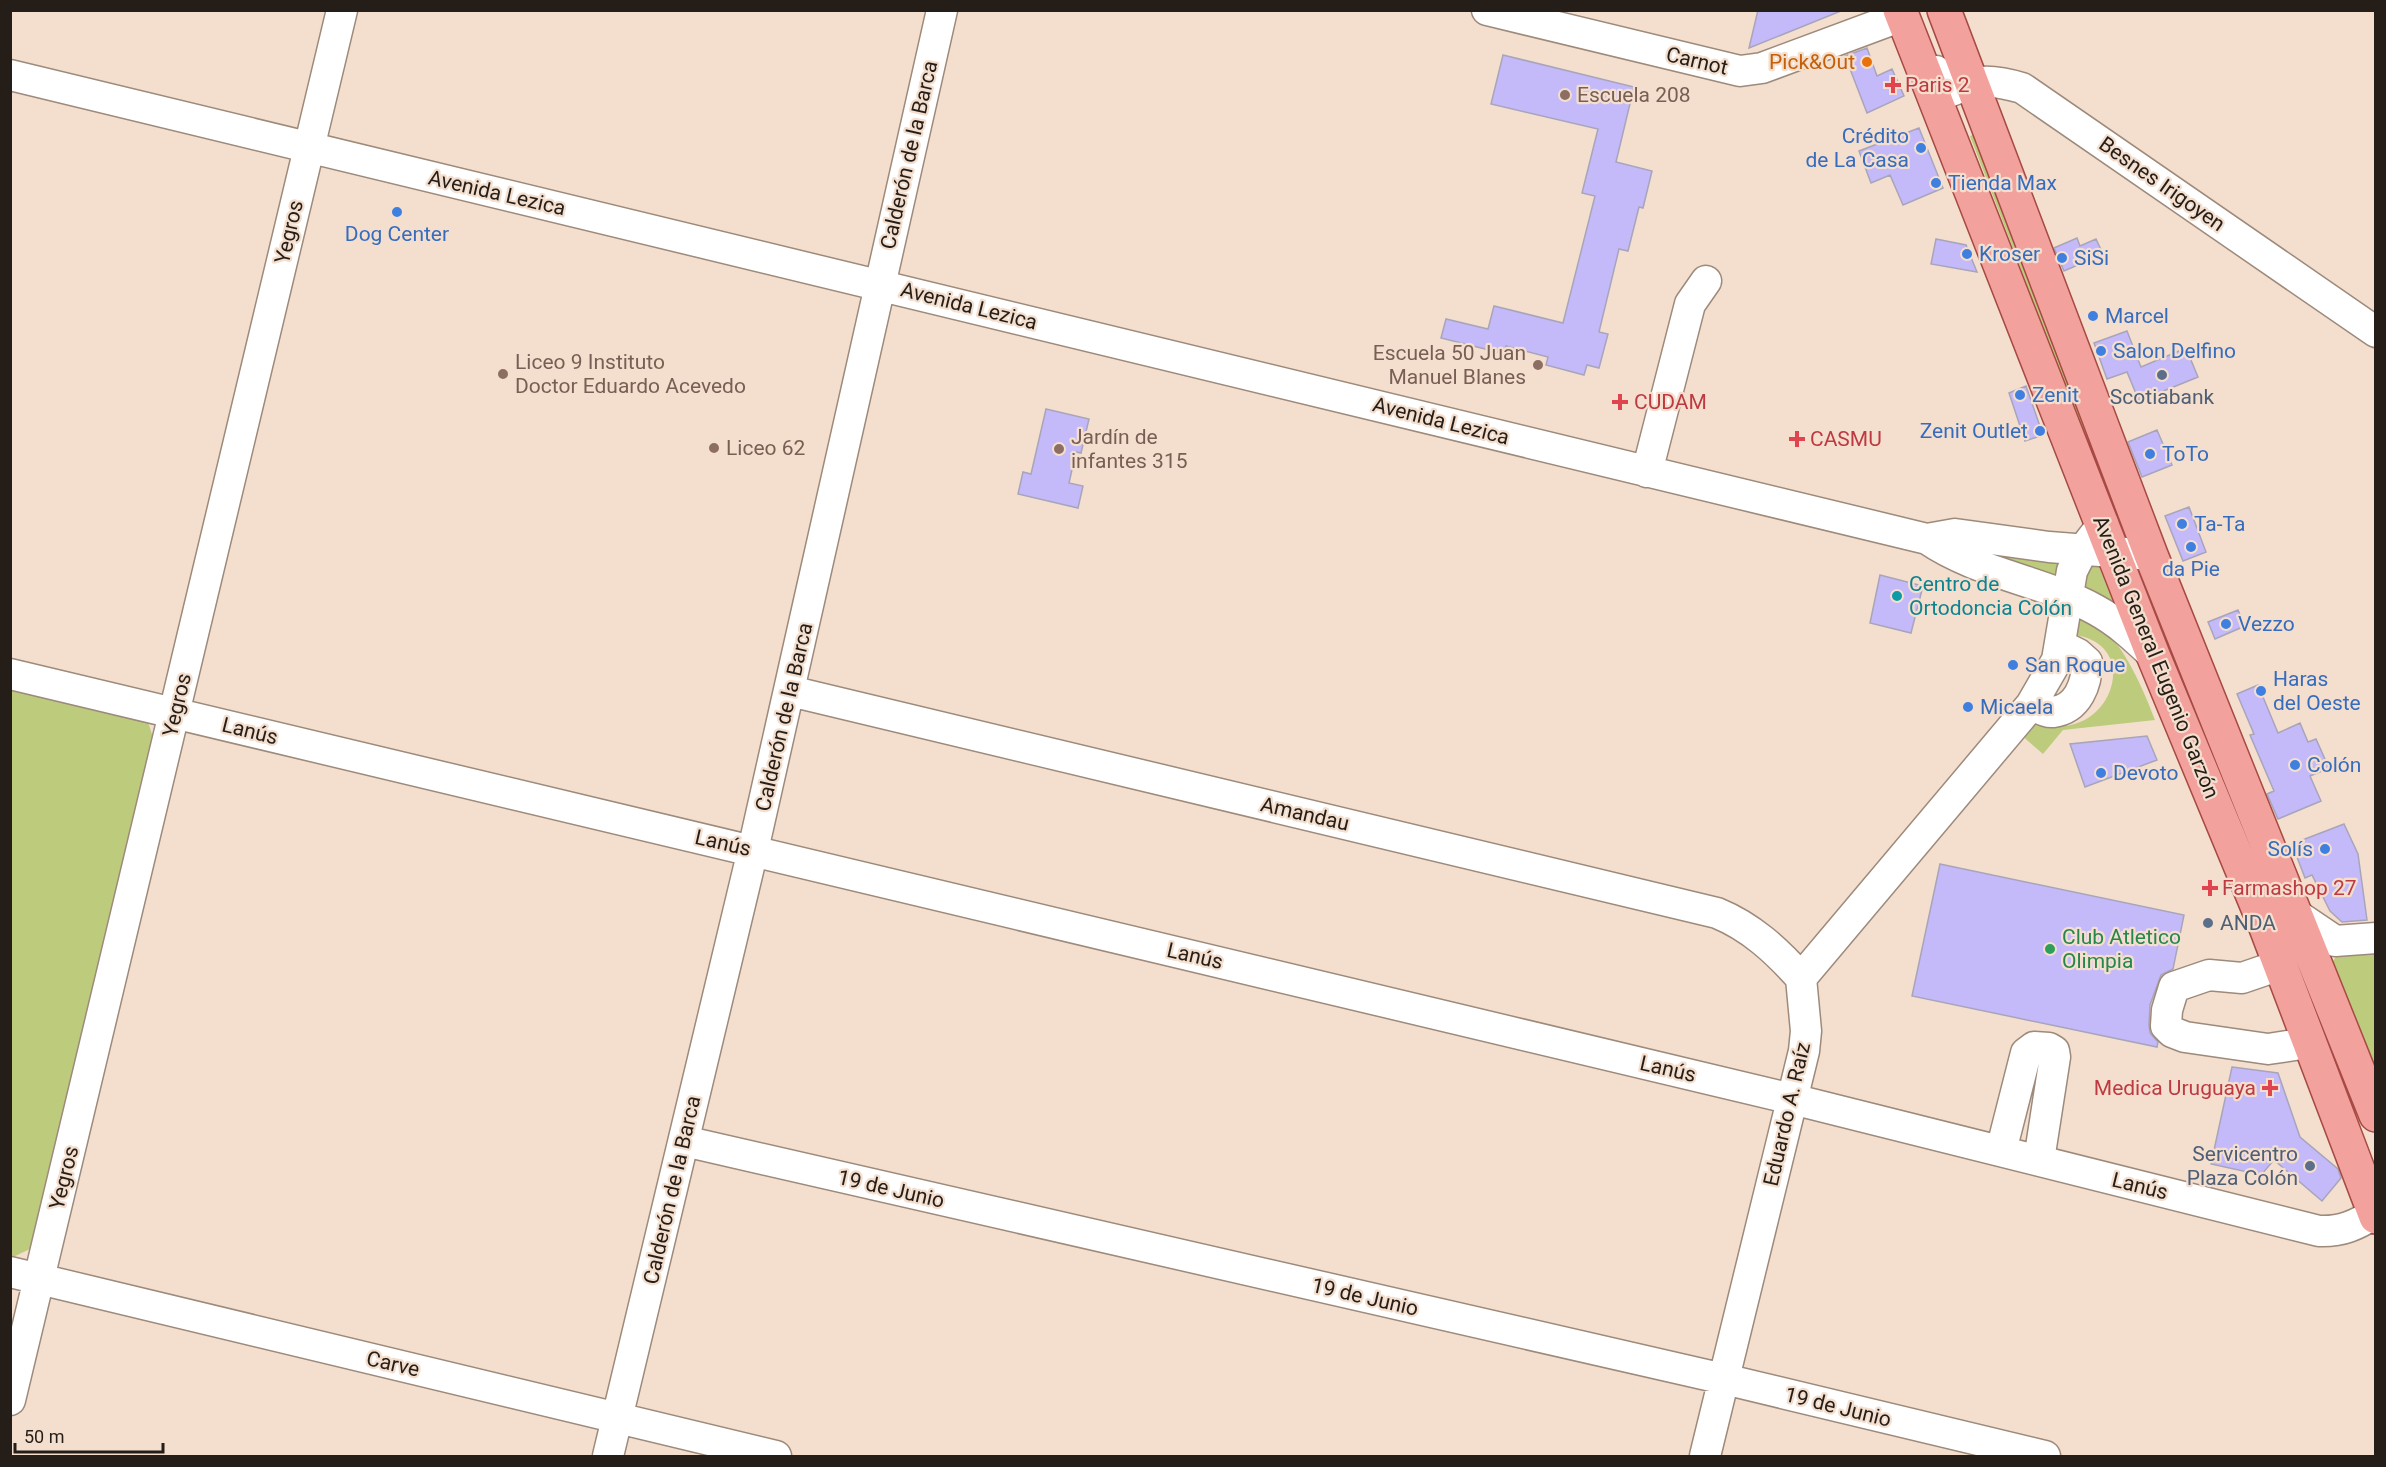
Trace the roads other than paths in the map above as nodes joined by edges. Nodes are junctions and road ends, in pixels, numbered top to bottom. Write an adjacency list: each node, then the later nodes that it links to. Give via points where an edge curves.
1 (342, 10): 9 (street, Yegros)
2 (942, 10): 11 (street, Calderón de la Barca)
3 (1487, 10): 5 (street, Carnot, via 1740,71 1762,68)
4 (1944, 10): 7 (main road, Avenida General Eugenio Garzón)
5 (1906, 12): 8 (main road, Avenida General Eugenio Garzón, via 1922,70)
6 (10, 75): 9 (street, Avenida Lezica)
7 (1971, 83): 8 (street, Besnes Irigoyen); 12 (street, Besnes Irigoyen, via 1990,80 2022,88); 18 (main road, Avenida General Eugenio Garzón)
8 (1936, 98): 14 (main road, Avenida General Eugenio Garzón)
9 (308, 148): 11 (street, Avenida Lezica); 23 (street, Yegros)
10 (1706, 280): 13 (street, via 1690,304)
11 (879, 284): 13 (street, Avenida Lezica); 22 (street, Calderón de la Barca)
12 (2371, 321)
13 (1647, 472): 15 (street, Avenida Lezica)
14 (2103, 524): 16 (street); 17 (main road, Avenida General Eugenio Garzón)
15 (1928, 539): 16 (street, Avenida Lezica, via 1955,534); 19 (street, Avenida Lezica, via 1951,555)
16 (2082, 550): 17 (street, Avenida Lezica); 19 (street)
17 (2115, 554): 18 (street, Avenida Lezica); 20 (main road, Avenida General Eugenio Garzón)
18 (2151, 555): 25 (main road, Avenida General Eugenio Garzón)
19 (2067, 596): 20 (street, Avenida Lezica, via 2121,625); 28 (street, via 2056,660 2031,705)
20 (2153, 655): 27 (main road, Avenida General Eugenio Garzón)
21 (10, 674): 23 (street, Lanús)
22 (790, 691): 24 (street, Calderón de la Barca); 28 (street, Amandau, via 1718,913 1759,937)
23 (175, 712): 24 (street, Lanús); 38 (street, Yegros)
24 (753, 850): 30 (street, Lanús); 32 (street, Calderón de la Barca)
25 (2295, 914): 26 (street, via 2335,940); 31 (main road, Avenida General Eugenio Garzón)
26 (2376, 939)
27 (2280, 965): 29 (main road, Avenida General Eugenio Garzón); 29 (street, via 2242,978 2209,975 2174,987 2166,1026 2185,1037)
28 (1801, 978): 30 (street, Eduardo A. Raíz, via 1806,1031)
29 (2312, 1055): 35 (main road, via 2337,1077); 36 (main road, Avenida General Eugenio Garzón)
30 (1792, 1099): 33 (street, Lanús); 39 (street, Eduardo A. Raíz)
31 (2376, 1114)
32 (684, 1141): 39 (street, 19 de Junio); 41 (street, Calderón de la Barca)
33 (2001, 1151): 34 (street, Lanús); 34 (street, via 2026,1053 2034,1047 2049,1048 2055,1057)
34 (2039, 1160): 36 (street, Lanús, via 2319,1231 2351,1228)
35 (2376, 1169)
36 (2375, 1214)
37 (10, 1272): 38 (street, Carve)
38 (39, 1279): 40 (street, Yegros); 41 (street, Carve)
39 (1724, 1379): 44 (street, Eduardo A. Raíz); 45 (street, 19 de Junio)
40 (10, 1400)
41 (618, 1418): 42 (street, Calderón de la Barca); 43 (street, Carve)
42 (608, 1456)
43 (776, 1456)
44 (1705, 1456)
45 (2044, 1456)

